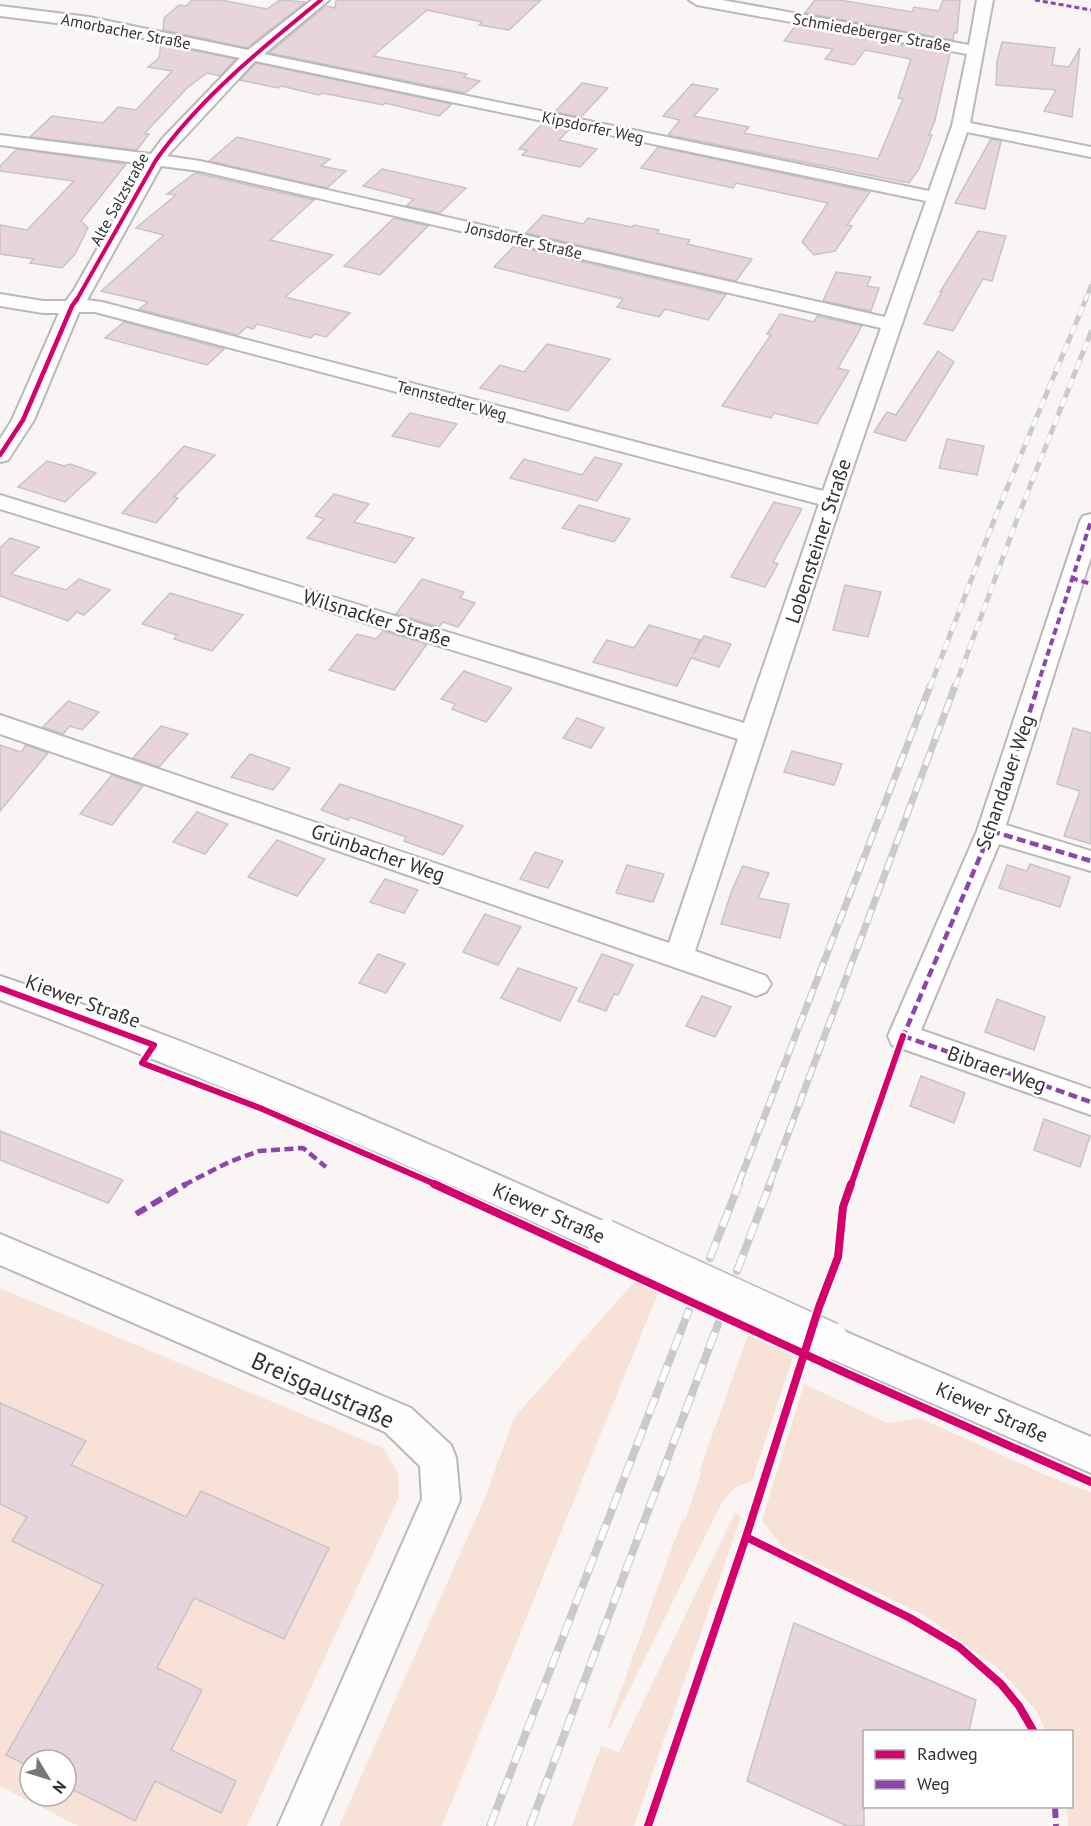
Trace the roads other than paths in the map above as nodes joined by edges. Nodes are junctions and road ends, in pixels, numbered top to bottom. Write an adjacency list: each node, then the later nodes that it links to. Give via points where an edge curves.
1 (321, 0): 6 (street, Alte Salzstraße)
2 (697, 0): 5 (street, Schmiedeberger Straße)
3 (985, 0): 5 (street, Lobensteiner Straße)
4 (0, 11): 6 (street, Amorbacher Straße, via 89,22)
5 (976, 51): 7 (street, Lobensteiner Straße)
6 (251, 56): 10 (street, Alte Salzstraße, via 168,142); 11 (street, Kipsdorfer Weg)
7 (961, 126): 9 (street); 11 (street, Lobensteiner Straße)
8 (0, 140): 10 (street, Jonsdorfer Straße)
9 (1091, 152)
10 (156, 160): 13 (street, Alte Salzstraße); 14 (street, Jonsdorfer Straße, via 200,166)
11 (936, 198): 14 (street, Lobensteiner Straße)
12 (0, 300): 13 (street, Tennstedter Weg, via 43,307)
13 (72, 306): 15 (street, Alte Salzstraße, via 23,420); 16 (street, Tennstedter Weg, via 95,306)
14 (891, 324): 16 (street, Lobensteiner Straße)
15 (0, 456)
16 (831, 500): 21 (street, Lobensteiner Straße)
17 (0, 502): 21 (street, Wilsnacker Straße)
18 (1091, 521): 19 (street, Schandauer Weg)
19 (1081, 581): 22 (street, Schandauer Weg)
20 (0, 724): 24 (street, Grünbacher Weg)
21 (754, 735): 24 (street, Lobensteiner Straße)
22 (991, 831): 23 (street); 27 (street, Schandauer Weg)
23 (1091, 861)
24 (679, 957): 25 (street, Grünbacher Weg)
25 (756, 984)
26 (0, 988): 30 (street, Kiewer Straße, bridge, via 301,1104)
27 (903, 1036): 28 (street, Bibraer Weg)
28 (1091, 1102)
29 (0, 1249): 31 (street, Breisgaustraße, via 398,1420 438,1458 441,1500)
30 (1091, 1455)
31 (299, 1826)

